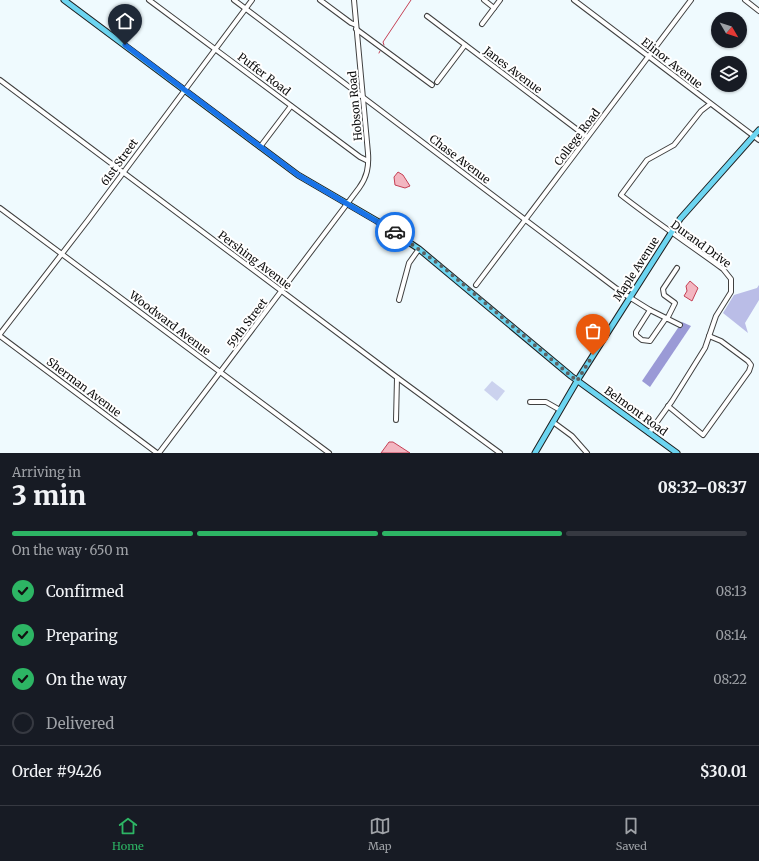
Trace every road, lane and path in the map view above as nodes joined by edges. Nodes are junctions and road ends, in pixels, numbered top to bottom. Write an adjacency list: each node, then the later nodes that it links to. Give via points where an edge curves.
1 (64, 0): 24 (main road, Belmont Road)
2 (149, 0): 19 (street, Puffer Road)
3 (234, 0): 13 (street, Chase Avenue)
4 (252, 0): 13 (street, 61st Street)
5 (320, 0): 17 (street)
6 (354, 0): 17 (street, Hobson Road)
7 (484, 0): 12 (street)
8 (500, 0): 12 (street)
9 (574, 0): 20 (street, Elinor Avenue)
10 (691, 0): 20 (street, College Road)
11 (745, 0): 14 (street)
12 (494, 8): 16 (street)
13 (245, 9): 19 (street, 61st Street); 25 (street, Chase Avenue)
14 (759, 11)
15 (427, 16): 18 (street, Janes Avenue)
16 (482, 24)
17 (356, 27): 23 (street); 25 (street, Hobson Road)
18 (465, 45): 22 (street); 30 (street, Janes Avenue)
19 (215, 49): 24 (street, 61st Street); 27 (street, Puffer Road)
20 (649, 57): 26 (street, Elinor Avenue); 30 (street, College Road)
21 (0, 80): 34 (street, Pershing Avenue)
22 (437, 82)
23 (432, 85)
24 (184, 90): 32 (main road, Belmont Road); 34 (street, 61st Street)
25 (362, 96): 33 (street, Hobson Road); 37 (street, Chase Avenue)
26 (710, 104): 29 (street, Elinor Avenue); 38 (street, Durand Drive, via 701,111 674,145 643,165 621,195)
27 (290, 106): 32 (street); 33 (street, Puffer Road)
28 (759, 130): 29 (main road, Maple Avenue)
29 (753, 136): 31 (street, Elinor Avenue); 38 (main road, Maple Avenue, via 692,204)
30 (587, 137): 37 (street, College Road)
31 (759, 140)
32 (260, 146): 35 (main road, Belmont Road, via 309,182)
33 (368, 161): 35 (street, Hobson Road, via 365,178)
34 (123, 171): 40 (street, 61st Street); 43 (street, Pershing Avenue)
35 (348, 204): 39 (main road, Belmont Road); 43 (street, 59th Street)
36 (0, 208): 40 (street, Woodward Avenue)
37 (526, 220): 42 (street, College Road); 44 (street, Chase Avenue)
38 (672, 232): 44 (main road, Maple Avenue); 50 (street, Durand Drive, via 726,272 731,279 731,292 716,316)
39 (419, 249): 45 (street, via 409,263); 53 (main road, Belmont Road)
40 (62, 254): 49 (street, 61st Street); 51 (street, Woodward Avenue)
41 (677, 268): 47 (street, via 663,289 664,295 675,303)
42 (476, 285)
43 (282, 291): 51 (street, 59th Street); 52 (street, Pershing Avenue)
44 (630, 297): 46 (street, Chase Avenue); 53 (main road, Maple Avenue)
45 (399, 300)
46 (650, 310): 47 (street, Chase Avenue); 47 (street, via 636,332 641,340 650,341)
47 (667, 319): 48 (street, Chase Avenue)
48 (680, 325)
49 (0, 335): 60 (street, Sherman Avenue)
50 (710, 336): 55 (street, Durand Drive); 55 (street, via 721,341 751,365 749,371 703,435)
51 (221, 372): 60 (street, 59th Street); 61 (street, Woodward Avenue)
52 (397, 378): 57 (street); 62 (street, Pershing Avenue)
53 (577, 381): 56 (main road, Maple Avenue); 59 (main road, Belmont Road)
54 (530, 402): 56 (street, via 546,402)
55 (668, 406): 59 (street, Durand Drive)
56 (560, 410): 58 (main road, Maple Avenue)
57 (396, 420)
58 (553, 422): 63 (main road, Maple Avenue); 64 (street)
59 (649, 433): 65 (main road, Belmont Road)
60 (158, 453)
61 (329, 453)
62 (500, 453)
63 (535, 453)
64 (587, 453)
65 (677, 453)

